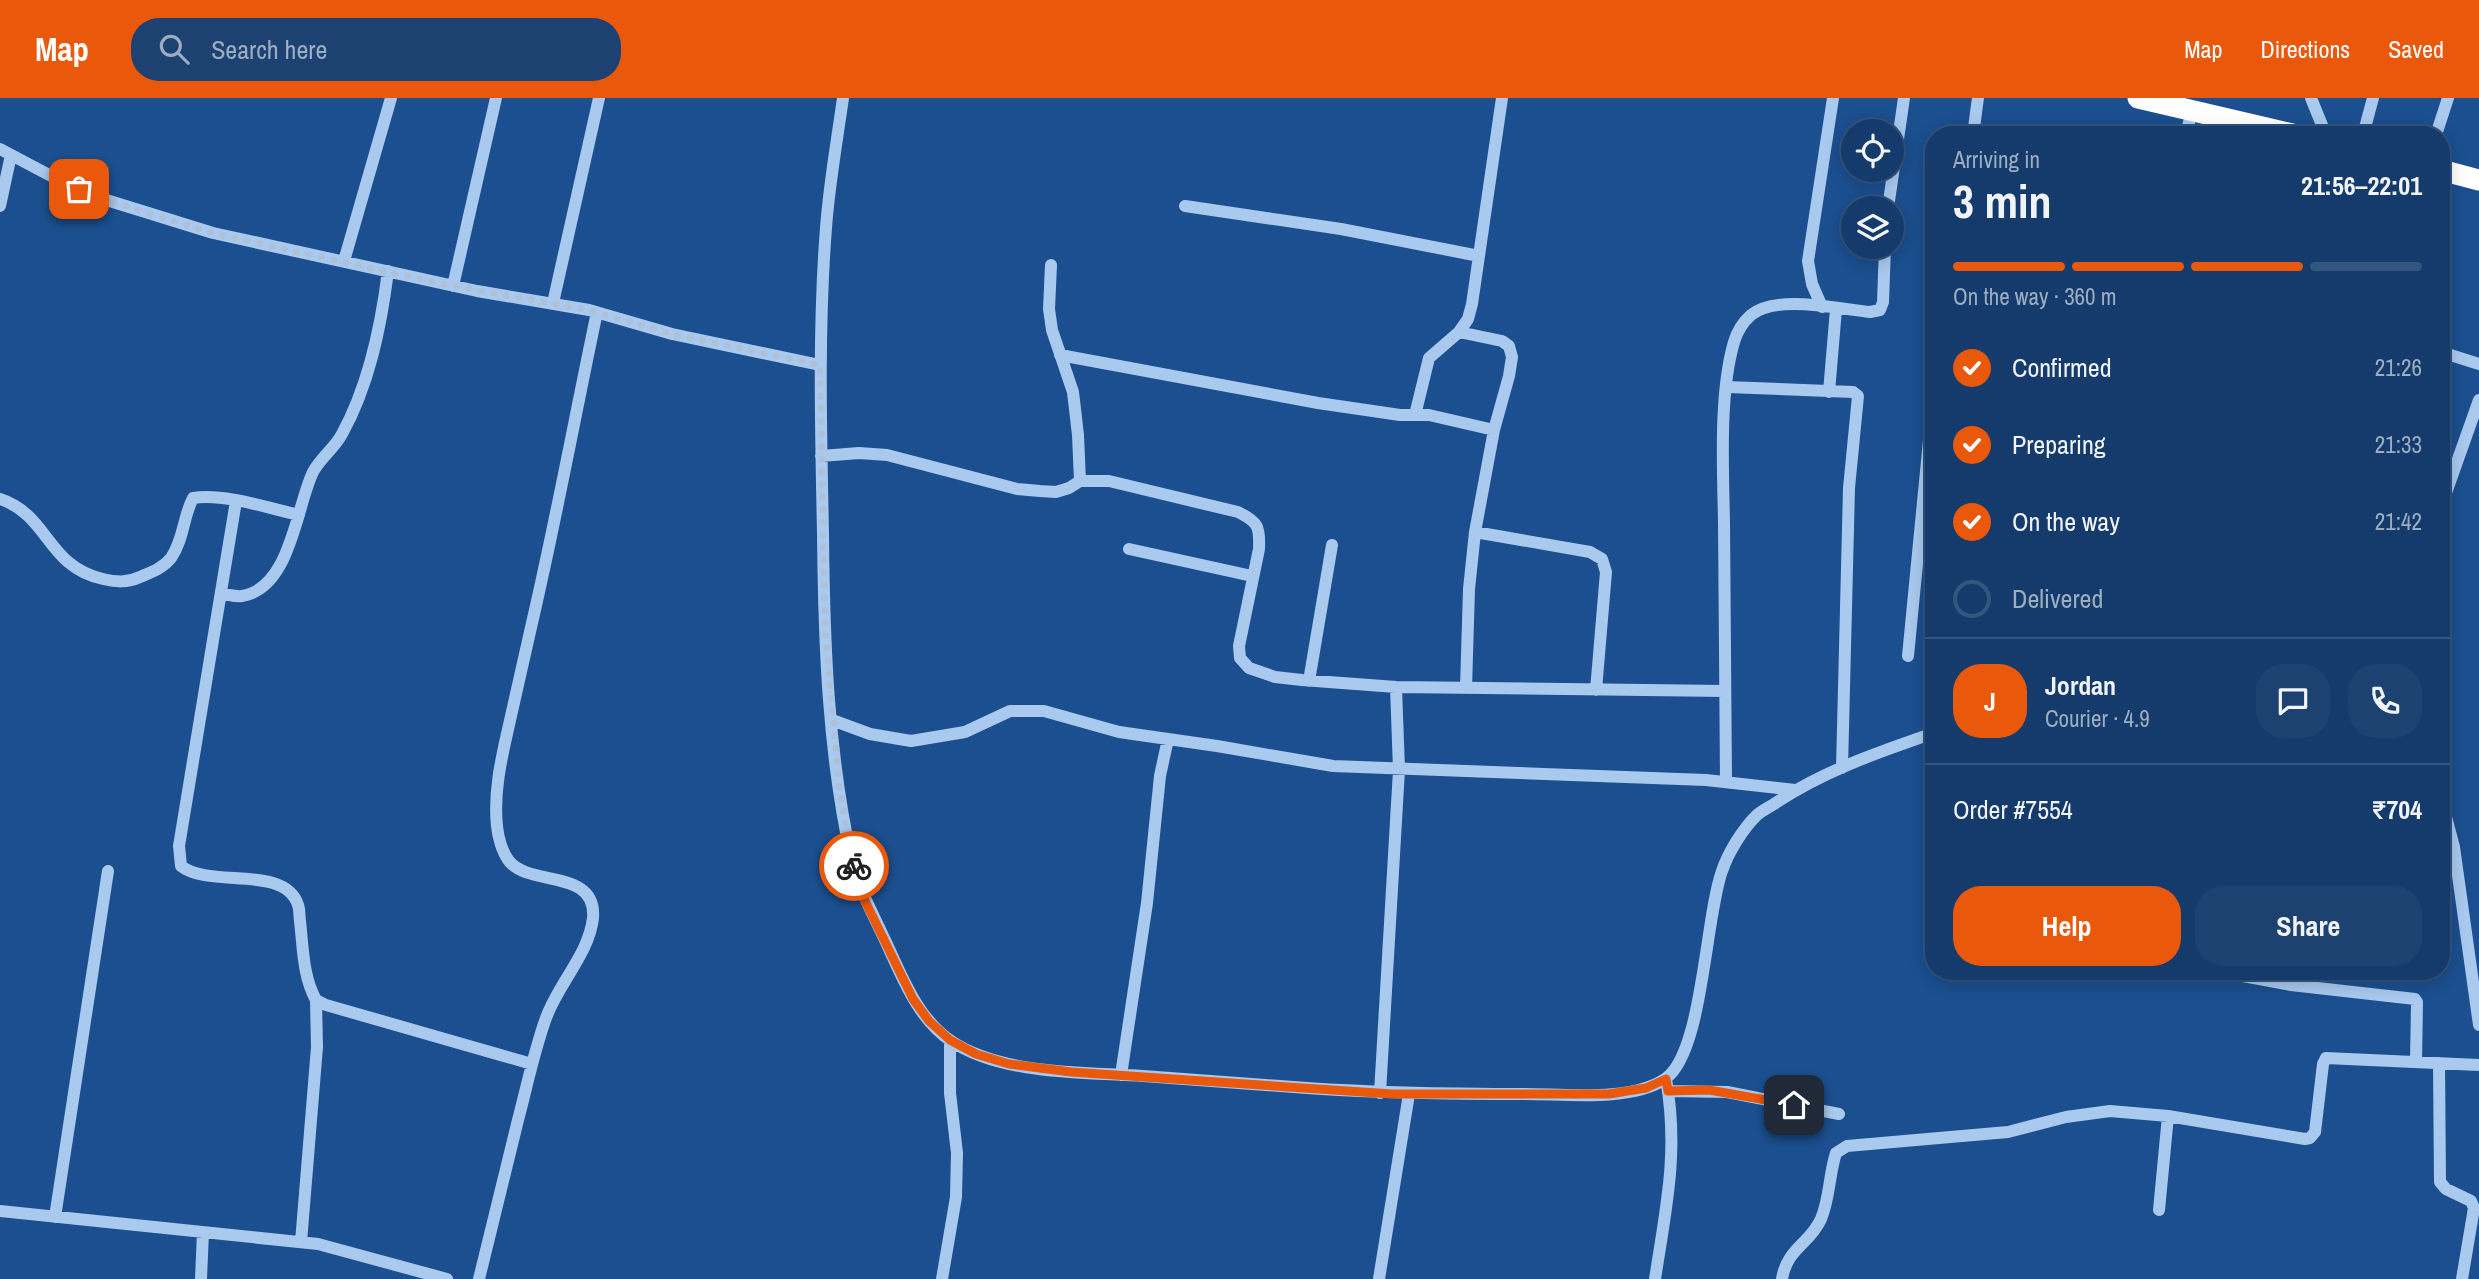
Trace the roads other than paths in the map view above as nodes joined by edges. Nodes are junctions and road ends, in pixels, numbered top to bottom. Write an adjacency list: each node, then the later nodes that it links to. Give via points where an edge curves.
1 (391, 98): 28 (street)
2 (496, 98): 31 (street)
3 (599, 98): 32 (street)
4 (843, 98): 40 (street, via 826,225)
5 (1502, 98): 26 (street)
6 (1833, 98): 33 (street, via 1808,261)
7 (1904, 98): 23 (street)
8 (1978, 98): 14 (street)
9 (2138, 98): 13 (highway)
10 (2311, 98): 17 (street)
11 (2373, 98): 18 (street)
12 (2448, 98): 19 (street)
13 (2192, 110): 15 (street); 16 (highway)
14 (1974, 126)
15 (2188, 126)
16 (2259, 126)
17 (2322, 126)
18 (2365, 126)
19 (2439, 126)
20 (5, 152): 24 (street); 28 (street, via 131,209 213,233)
21 (2450, 172): 22 (highway)
22 (2479, 180)
23 (1890, 196)
24 (0, 206)
25 (1185, 206): 26 (street)
26 (1479, 256): 36 (street, via 1472,304)
27 (1884, 259): 34 (street, via 1880,310)
28 (344, 261): 30 (street)
29 (1051, 265): 37 (street, via 1049,309)
30 (388, 271): 31 (street); 51 (street, via 375,345 355,406 340,438 321,457)
31 (453, 286): 32 (street)
32 (553, 303): 35 (street)
33 (1822, 307): 34 (street); 41 (street, via 1772,305 1750,316 1734,342)
34 (1836, 309): 42 (street)
35 (597, 312): 40 (street, via 683,337); 81 (street, via 497,787 497,830 510,863 571,884 592,903 590,933 556,993)
36 (1459, 332): 44 (street, via 1429,358); 45 (street, via 1509,346 1509,376)
37 (1060, 355): 44 (street, via 1318,403); 47 (street, via 1076,410)
38 (2450, 355): 39 (street)
39 (2479, 364)
40 (820, 365): 46 (street)
41 (1727, 387): 42 (street); 63 (street)
42 (1829, 392): 67 (street, via 1855,393 1859,399 1849,488)
43 (2479, 400): 48 (street)
44 (1415, 415): 45 (street)
45 (1494, 430): 53 (street)
46 (821, 456): 47 (street, via 887,455 1028,490 1056,492); 64 (street)
47 (1080, 481): 56 (street, via 1108,481 1238,512 1254,520 1260,532)
48 (2450, 482)
49 (0, 499): 50 (street, via 22,509 68,564 117,582 132,581 170,559 193,498)
50 (236, 501): 51 (street); 57 (street)
51 (299, 515): 57 (street, via 282,563 268,580 242,596)
52 (1925, 524): 58 (street)
53 (1475, 531): 61 (street); 62 (street, via 1590,552 1602,559 1606,572)
54 (1332, 545): 59 (street)
55 (1129, 549): 56 (street)
56 (1252, 576): 59 (street, via 1238,646 1240,658 1260,673)
57 (220, 594): 76 (street, via 181,866 203,876 267,882 291,894 298,905 307,976)
58 (1908, 656)
59 (1309, 681): 60 (street)
60 (1396, 687): 61 (street); 68 (street)
61 (1466, 688): 62 (street)
62 (1596, 690): 63 (street)
63 (1725, 691): 69 (street)
64 (832, 720): 66 (street, via 870,734 911,741 965,732 1023,709); 78 (street, via 847,832 864,899 913,999)
65 (1925, 736): 67 (street)
66 (1168, 739): 68 (street, via 1333,766); 83 (street)
67 (1842, 768): 70 (street)
68 (1399, 770): 69 (street); 85 (street)
69 (1726, 781): 70 (street)
70 (1795, 790): 84 (street, via 1756,816 1722,869 1693,1025)
71 (2450, 837): 73 (street)
72 (2450, 859): 73 (street)
73 (2455, 859): 77 (street)
74 (108, 871): 91 (street)
75 (2265, 980): 79 (street, via 2415,999)
76 (316, 1000): 81 (street); 93 (street, via 317,1047)
77 (2479, 1025)
78 (950, 1040): 83 (street, via 1009,1064); 94 (street, via 957,1175)
79 (2416, 1061): 80 (street); 88 (street, via 2326,1058 2316,1127 2309,1138)
80 (2439, 1063): 82 (street); 103 (street, via 2440,1182 2471,1201 2474,1208)
81 (532, 1064): 97 (street)
82 (2479, 1065)
83 (1121, 1075): 85 (street)
84 (1667, 1085): 86 (street, via 1609,1094); 87 (street); 101 (street, via 1672,1170)
85 (1380, 1093): 86 (street)
86 (1409, 1094): 100 (street)
87 (1839, 1114)
88 (2168, 1116): 89 (street); 102 (street, via 2088,1113 2008,1132 1840,1148 1821,1219 1789,1258)
89 (2159, 1210)
90 (0, 1211): 91 (street)
91 (55, 1217): 92 (street)
92 (203, 1232): 93 (street); 95 (street)
93 (301, 1242): 96 (street, via 343,1249)
94 (948, 1252): 98 (street); 99 (street)
95 (201, 1279)
96 (447, 1279)
97 (479, 1279)
98 (942, 1279)
99 (952, 1279)
100 (1379, 1279)
101 (1655, 1279)
102 (1782, 1279)
103 (2462, 1279)

